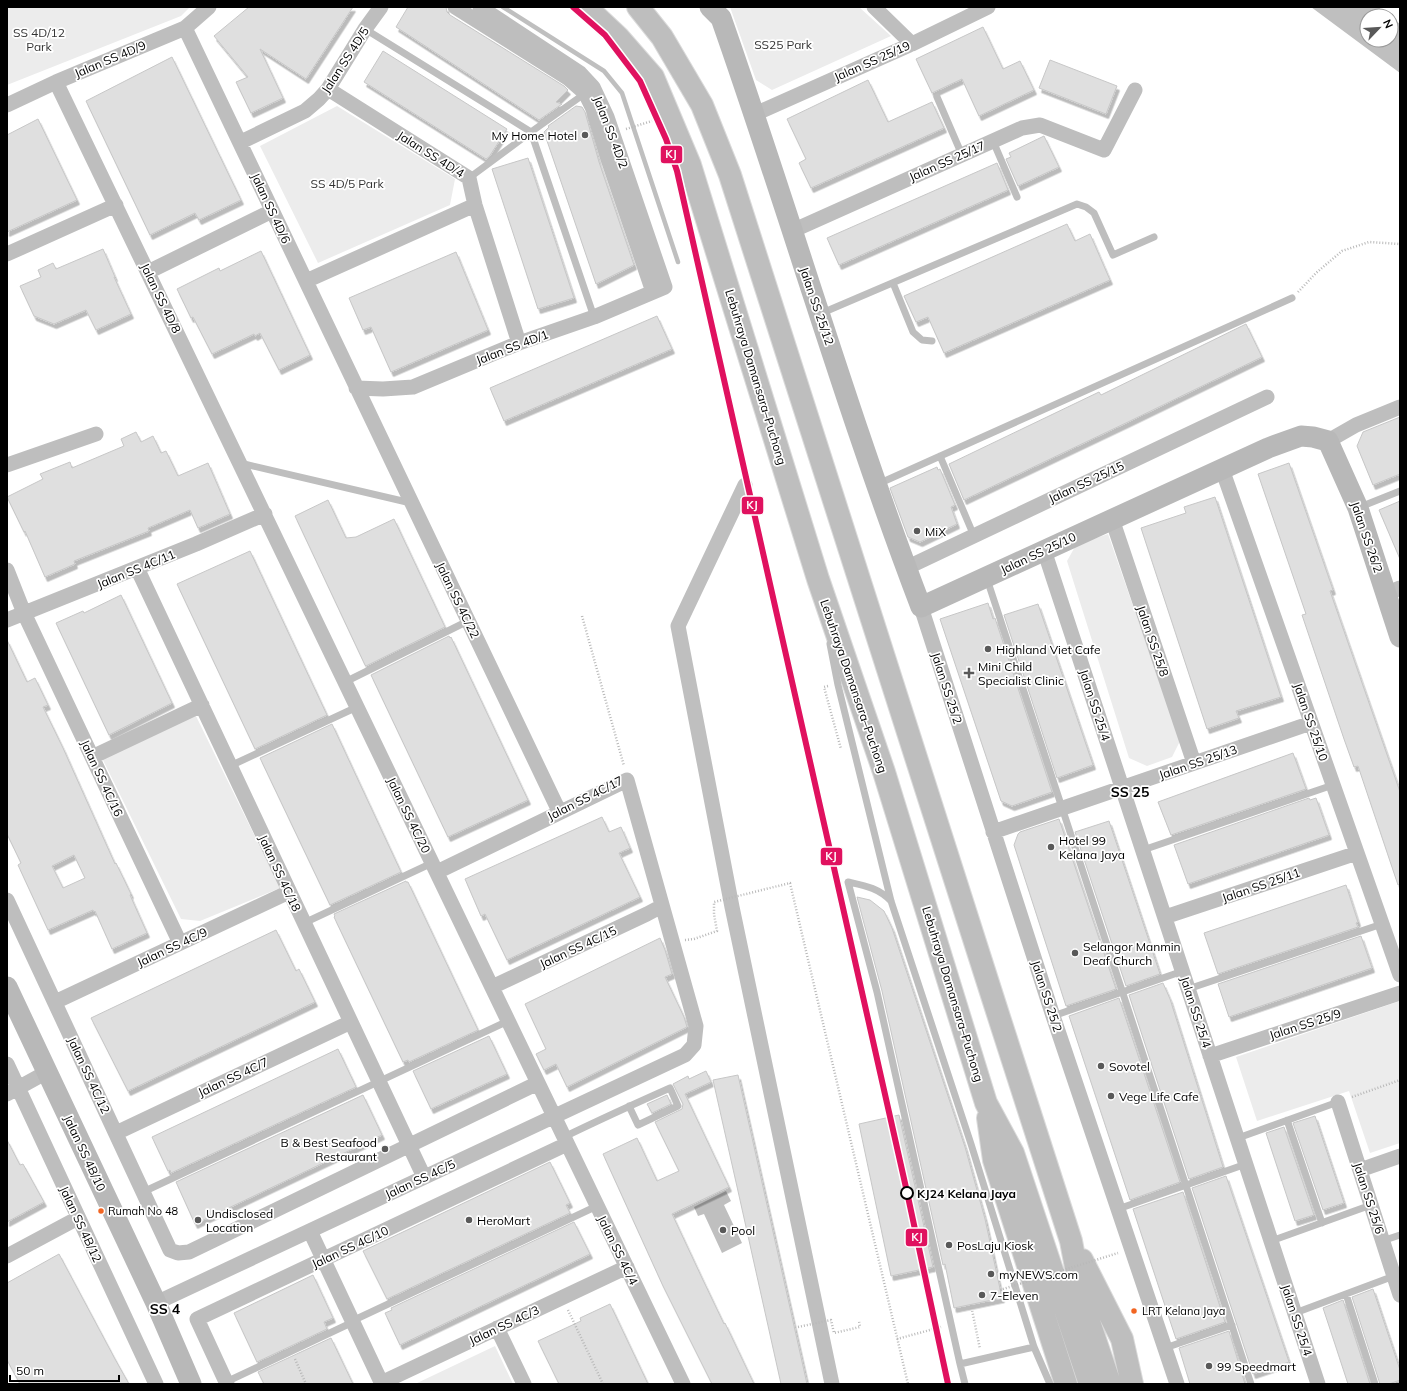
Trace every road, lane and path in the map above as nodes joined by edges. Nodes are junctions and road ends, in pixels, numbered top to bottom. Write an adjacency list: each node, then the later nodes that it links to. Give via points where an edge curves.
1 (209, 7): 10 (street, Jalan SS 4D/9)
2 (381, 7): 11 (street, Jalan SS 4D/5)
3 (455, 7): 15 (street)
4 (480, 7): 15 (street, Jalan SS 4D/2, via 580,73)
5 (586, 7): 65 (highway, Lebuhraya Damansara–Puchong, via 618,36 653,77 690,165)
6 (638, 7): 141 (highway, via 662,37 702,105 730,175)
7 (710, 7): 19 (street, Jalan SS 25/12, via 722,18)
8 (874, 7): 12 (street)
9 (988, 7): 12 (street, Jalan SS 25/19)
10 (185, 28): 13 (street, Jalan SS 4D/9); 24 (street, Jalan SS 4D/6)
11 (365, 29): 14 (street, Jalan SS 4D/5); 22 (lane)
12 (912, 44): 19 (street, Jalan SS 25/19)
13 (56, 82): 18 (street, Jalan SS 4D/9); 28 (street, Jalan SS 4D/8)
14 (328, 89): 24 (street, Jalan SS 4D/5, via 305,111); 26 (street, Jalan SS 4D/4)
15 (589, 90): 22 (lane); 38 (street, Jalan SS 4D/2, via 608,117)
16 (1135, 90): 23 (street, Jalan SS 25/17, via 1104,150 1040,125 1022,128)
17 (937, 97): 25 (lane)
18 (7, 104)
19 (755, 114): 31 (street, Jalan SS 25/12)
20 (646, 123): 21 (path)
21 (625, 129)
22 (531, 132): 26 (lane); 41 (lane)
23 (993, 141): 25 (street, Jalan SS 25/17); 27 (lane)
24 (240, 142): 30 (street, Jalan SS 4D/6)
25 (962, 155): 31 (street, Jalan SS 25/17)
26 (469, 178): 29 (street, Jalan SS 4D/4)
27 (1017, 197)
28 (116, 205): 34 (street); 35 (street, Jalan SS 4D/8)
29 (475, 205): 36 (street); 43 (street, Jalan SS 4D/4)
30 (272, 211): 35 (street); 36 (street, Jalan SS 4D/6)
31 (792, 231): 40 (street, Jalan SS 25/12)
32 (1154, 237): 37 (lane, via 1113,255 1094,213 1077,204)
33 (1400, 244): 39 (path, via 1369,242 1342,251)
34 (7, 254)
35 (148, 272): 50 (street, Jalan SS 4D/8)
36 (306, 281): 44 (street, Jalan SS 4D/6)
37 (893, 283): 40 (lane); 42 (lane, via 913,332 922,340)
38 (659, 290): 41 (street, Jalan SS 4D/1)
39 (1292, 298): 49 (lane)
40 (820, 314): 53 (street, Jalan SS 25/12)
41 (594, 317): 43 (street, Jalan SS 4D/1)
42 (932, 341)
43 (519, 343): 44 (street, Jalan SS 4D/1, via 413,387)
44 (356, 388): 55 (street, Jalan SS 4C/22)
45 (1267, 397): 59 (street, Jalan SS 25/15)
46 (1400, 407): 48 (street, via 1356,425)
47 (96, 434): 51 (street)
48 (1328, 441): 52 (street, Jalan SS 25/10, via 1301,436); 56 (street, Jalan SS 26/2)
49 (940, 456): 53 (lane); 59 (lane)
50 (240, 463): 55 (lane); 57 (street, Jalan SS 4D/8)
51 (7, 465)
52 (1222, 469): 58 (street, Jalan SS 25/10); 76 (street, Jalan SS 25/10)
53 (877, 485): 62 (street, Jalan SS 25/12)
54 (1400, 491): 56 (lane)
55 (412, 503): 71 (street, Jalan SS 4C/22)
56 (1358, 508): 66 (street, Jalan SS 26/2)
57 (265, 514): 61 (street, Jalan SS 4C/11); 73 (street, Jalan SS 4C/20)
58 (1112, 519): 60 (street, Jalan SS 25/10); 78 (street, Jalan SS 25/8)
59 (974, 536): 62 (street, Jalan SS 25/15)
60 (1044, 550): 64 (street, Jalan SS 25/10); 82 (street, Jalan SS 25/4)
61 (137, 568): 68 (street, Jalan SS 4C/11); 74 (street, Jalan SS 4C/18)
62 (906, 568): 67 (street, Jalan SS 25/12)
63 (7, 570): 68 (street, Jalan SS 4C/16)
64 (986, 577): 67 (street, Jalan SS 25/10); 83 (lane)
65 (818, 579): 92 (lane, via 838,685); 119 (highway, Lebuhraya Damansara–Puchong, via 884,772)
66 (1393, 591): 72 (street, Jalan SS 26/2)
67 (920, 607): 85 (street, Jalan SS 25/2)
68 (24, 613): 70 (street, Jalan SS 4C/11); 77 (street, Jalan SS 4C/16)
69 (582, 616): 80 (path, Jalan SS 4C/17)
70 (7, 620)
71 (468, 621): 73 (lane); 84 (street, Jalan SS 4C/22)
72 (1400, 637)
73 (345, 682): 75 (street, Jalan SS 4C/20)
74 (202, 705): 77 (street); 79 (street, Jalan SS 4C/18)
75 (357, 707): 79 (lane); 88 (street, Jalan SS 4C/20)
76 (1311, 722): 78 (street, Jalan SS 25/13); 81 (street, Jalan SS 25/10)
77 (92, 757): 99 (street, Jalan SS 4C/16)
78 (1194, 763): 82 (street, Jalan SS 25/13)
79 (230, 766): 90 (street, Jalan SS 4C/18)
80 (627, 780): 84 (street, Jalan SS 4C/17); 89 (street)
81 (1333, 785): 86 (lane); 87 (street, Jalan SS 25/10)
82 (1122, 788): 83 (street, Jalan SS 25/13); 86 (street, Jalan SS 25/4)
83 (1062, 809): 85 (street, Jalan SS 25/13); 105 (lane)
84 (560, 812): 88 (street, Jalan SS 4C/17)
85 (994, 832): 108 (street, Jalan SS 25/2)
86 (1143, 850): 95 (street, Jalan SS 25/4)
87 (1357, 853): 95 (street, Jalan SS 25/11); 97 (street, Jalan SS 25/10)
88 (434, 868): 96 (lane); 103 (street, Jalan SS 4C/20)
89 (656, 884): 93 (street); 94 (street)
90 (289, 892): 96 (street, Jalan SS 4C/18); 99 (street, Jalan SS 4C/9)
91 (7, 900): 107 (street, Jalan SS 4C/12)
92 (891, 901): 157 (lane, via 882,892 848,882 877,992); 162 (lane)
93 (662, 906): 94 (street, Jalan SS 4C/15); 98 (street)
94 (647, 914): 103 (street, Jalan SS 4C/15)
95 (1165, 917): 100 (street, Jalan SS 25/4)
96 (304, 923): 110 (street, Jalan SS 4C/18)
97 (1382, 924): 101 (street, Jalan SS 25/10); 104 (lane)
98 (672, 941): 121 (street, Jalan SS 4C/5, via 696,1026 694,1045 685,1055); 161 (path, via 694,939 717,931 714,902 790,883)
99 (180, 943): 107 (street, Jalan SS 4C/9)
100 (1183, 971): 104 (street, Jalan SS 25/4); 105 (lane)
101 (1400, 975)
102 (7, 987): 113 (street, Jalan SS 4B/10)
103 (492, 988): 109 (street, Jalan SS 4C/20)
104 (1188, 989): 111 (street, Jalan SS 25/4)
105 (1122, 992): 108 (lane); 131 (lane)
106 (1400, 993): 111 (street, Jalan SS 25/9)
107 (55, 1002): 123 (street, Jalan SS 4C/12)
108 (1053, 1016): 135 (street, Jalan SS 25/2)
109 (508, 1020): 115 (lane); 116 (street, Jalan SS 4C/20)
110 (351, 1022): 115 (street, Jalan SS 4C/18); 123 (street, Jalan SS 4C/7)
111 (1210, 1056): 124 (street, Jalan SS 25/4)
112 (7, 1064): 117 (street, Jalan SS 4B/12)
113 (47, 1072): 117 (street); 152 (street, Jalan SS 4B/10)
114 (1400, 1080): 118 (path)
115 (379, 1081): 126 (street, Jalan SS 4C/18); 132 (lane)
116 (538, 1083): 121 (street, Jalan SS 4C/20); 126 (street)
117 (12, 1091): 136 (street, Jalan SS 4B/12)
118 (1338, 1102): 122 (lane); 129 (street, Jalan SS 25/6)
119 (986, 1103): 181 (highway, via 994,1160); 182 (highway, Lebuhraya Damansara–Puchong, via 1013,1153)
120 (629, 1106): 120 (lane, Jalan SS 4C/10, via 670,1088 678,1106 638,1125); 125 (lane, Jalan SS 4C/10)
121 (554, 1116): 125 (street, Jalan SS 4C/4); 130 (street, Jalan SS 4C/5)
122 (1287, 1120): 124 (lane); 137 (lane)
123 (116, 1133): 132 (street, Jalan SS 4C/12)
124 (1238, 1138): 128 (street, Jalan SS 25/4)
125 (566, 1141): 134 (street, Jalan SS 4C/4); 145 (street, Jalan SS 4C/10)
126 (408, 1145): 130 (street, Jalan SS 4C/18); 132 (street, Jalan SS 4C/12, via 189,1252 178,1253 170,1250)
127 (1400, 1156): 129 (street)
128 (1246, 1164): 131 (lane); 142 (street, Jalan SS 25/4)
129 (1360, 1170): 133 (street, Jalan SS 25/6)
130 (424, 1177): 138 (street, Jalan SS 4C/5)
131 (1186, 1185): 135 (lane); 158 (lane)
132 (143, 1192)
133 (1371, 1205): 137 (lane); 140 (street, Jalan SS 25/6)
134 (597, 1206): 146 (street, Jalan SS 4C/4); 156 (lane)
135 (1118, 1209): 163 (street, Jalan SS 25/2)
136 (78, 1218): 144 (street); 172 (street, Jalan SS 4B/12)
137 (1322, 1223): 142 (lane)
138 (310, 1231): 145 (street); 152 (street, Jalan SS 4C/5)
139 (1400, 1235): 140 (lane)
140 (1382, 1240): 147 (street, Jalan SS 25/6)
141 (1071, 1241): 183 (highway, via 1083,1304); 184 (highway, via 1122,1339)
142 (1271, 1241): 154 (street, Jalan SS 25/4)
143 (1118, 1253): 148 (path, bridge)
144 (7, 1256)
145 (323, 1259): 156 (street); 169 (street, Jalan SS 4C/10, via 197,1319)
146 (626, 1267): 151 (street, Jalan SS 4C/3); 177 (street, Jalan SS 4C/4)
147 (1394, 1276): 149 (lane); 150 (street, Jalan SS 25/6)
148 (1000, 1290)
149 (1346, 1294): 154 (lane); 187 (lane)
150 (1400, 1295)
151 (562, 1297): 160 (street, Jalan SS 4C/3); 176 (path)
152 (156, 1303): 173 (street, Jalan SS 4B/10)
153 (971, 1305): 165 (path)
154 (1295, 1313): 171 (street, Jalan SS 25/4)
155 (859, 1321): 159 (path, via 860,1327 834,1333 831,1320)
156 (352, 1322): 166 (lane); 170 (street)
157 (952, 1324): 161 (path); 168 (lane)
158 (1232, 1325): 163 (lane); 186 (lane)
159 (798, 1327)
160 (497, 1328): 170 (street, Jalan SS 4C/3); 175 (street)
161 (897, 1339): 178 (path)
162 (1034, 1347): 168 (lane); 180 (lane)
163 (1165, 1348): 185 (street, Jalan SS 25/2)
164 (987, 1350): 165 (path)
165 (980, 1351): 167 (path)
166 (291, 1352): 169 (lane); 174 (path)
167 (975, 1352)
168 (960, 1364): 179 (lane)
169 (227, 1383)
170 (381, 1383)
171 (1316, 1383)
172 (156, 1384)
173 (191, 1384)
174 (306, 1384)
175 (524, 1384)
176 (603, 1384)
177 (683, 1384)
178 (908, 1384)
179 (965, 1384)
180 (1050, 1384)
181 (1066, 1384)
182 (1090, 1384)
183 (1110, 1384)
184 (1132, 1384)
185 (1177, 1384)
186 (1251, 1384)
187 (1375, 1384)

